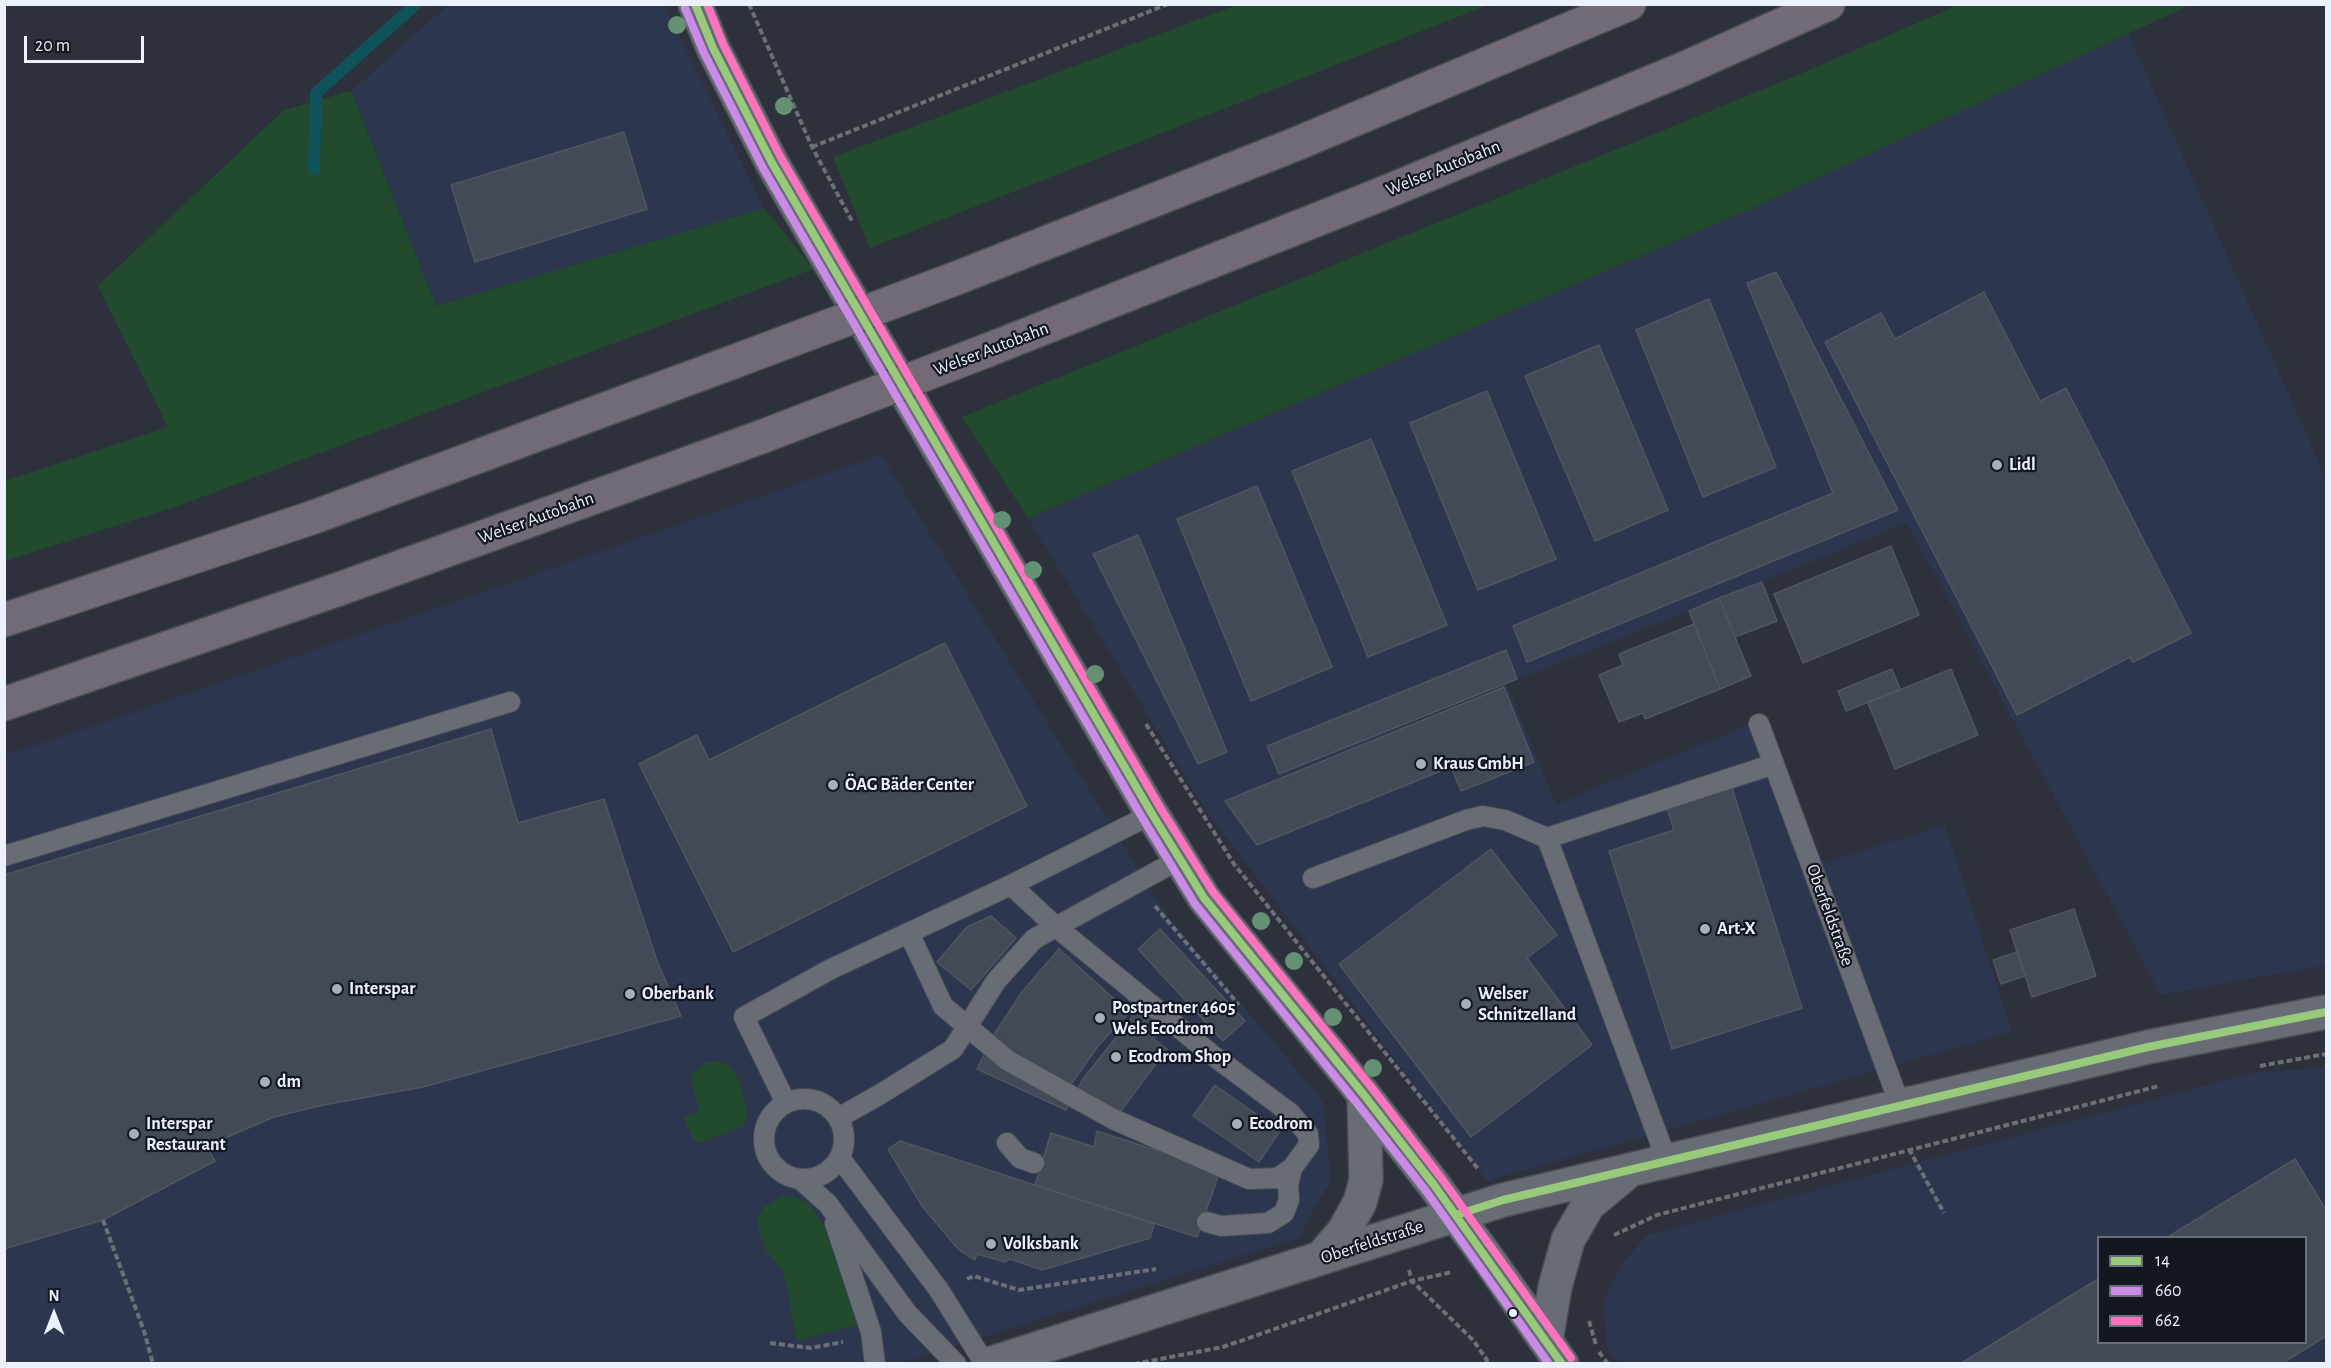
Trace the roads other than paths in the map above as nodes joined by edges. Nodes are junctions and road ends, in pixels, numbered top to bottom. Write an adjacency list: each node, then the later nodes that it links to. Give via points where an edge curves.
1 (695, 4): 9 (main road, via 772,163)
2 (1629, 4): 4 (highway, bridge, via 1296,144 962,276 314,517)
3 (1828, 4): 6 (highway, Welser Autobahn, bridge, via 1683,69 988,350 761,437 342,588)
4 (4, 620)
5 (510, 702): 11 (lane)
6 (4, 704)
7 (1759, 724): 8 (lane, Oberfeldstraße)
8 (1774, 764): 10 (lane); 21 (lane, Oberfeldstraße)
9 (1152, 814): 12 (main road); 14 (lane)
10 (1547, 838): 13 (lane, via 1505,820 1484,816); 25 (lane)
11 (4, 856)
12 (1180, 859): 15 (lane); 19 (main road, via 1204,898)
13 (1313, 878)
14 (1011, 885): 15 (lane); 16 (lane)
15 (1055, 926): 18 (lane, via 1034,939 996,981); 27 (lane, via 1211,1054 1290,1113 1308,1134 1309,1145)
16 (909, 933): 18 (lane, via 943,1006); 20 (lane, via 831,969 744,1017)
17 (2326, 1012): 21 (main road, Oberfeldstraße, via 2148,1047)
18 (966, 1027): 22 (lane, via 953,1049); 27 (lane, via 1007,1060 1113,1119 1249,1179 1278,1178)
19 (1364, 1095): 31 (main road); 33 (main road, via 1366,1180 1360,1202 1344,1231)
20 (786, 1103): 22 (lane, via 809,1099); 29 (lane, via 769,1119 764,1141 766,1153 777,1169)
21 (1900, 1105): 25 (main road, Oberfeldstraße)
22 (838, 1118): 24 (lane, via 844,1145)
23 (1007, 1143): 26 (lane, via 1020,1158)
24 (840, 1158): 29 (lane, via 824,1174); 37 (lane, via 939,1290)
25 (1668, 1161): 28 (main road, Oberfeldstraße)
26 (1034, 1163)
27 (1292, 1168): 32 (lane, via 1284,1213 1268,1223 1221,1226)
28 (1630, 1170): 31 (main road, Oberfeldstraße); 34 (main road, via 1588,1205 1568,1240 1579,1255 1555,1287)
29 (801, 1180): 30 (lane)
30 (828, 1204): 35 (lane, via 871,1332); 36 (lane, via 907,1313)
31 (1456, 1215): 33 (main road, Oberfeldstraße); 34 (main road)
32 (1207, 1222)
33 (1321, 1258): 37 (main road, Oberfeldstraße)
34 (1554, 1352)
35 (875, 1364)
36 (956, 1364)
37 (987, 1364)

